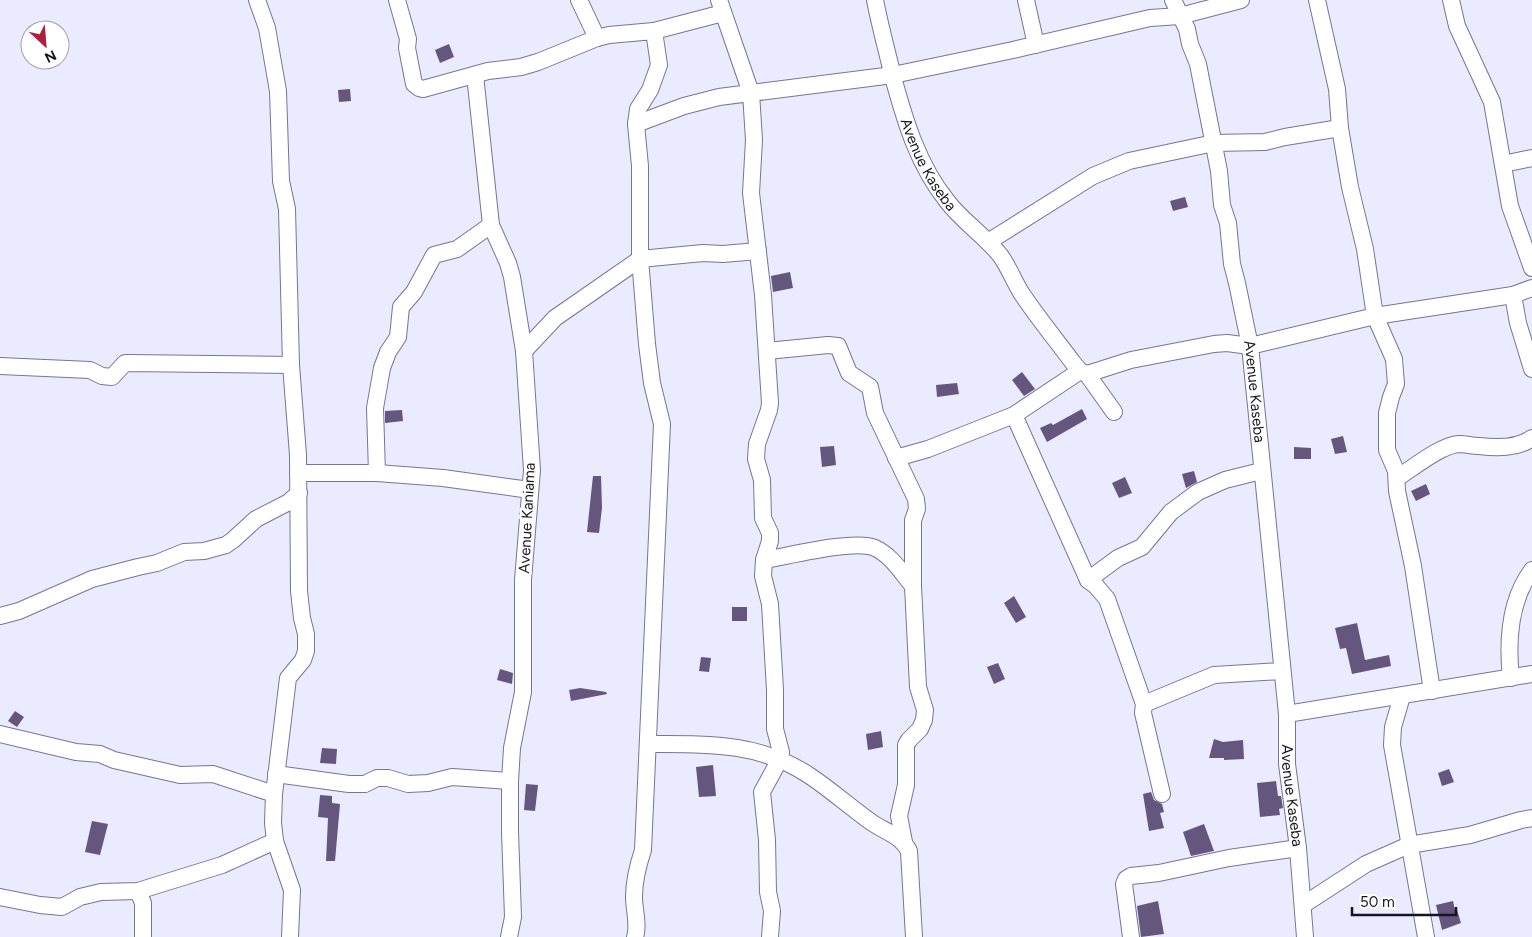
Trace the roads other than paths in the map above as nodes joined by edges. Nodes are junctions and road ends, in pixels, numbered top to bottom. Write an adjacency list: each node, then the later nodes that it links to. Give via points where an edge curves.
1 (258, 0): 34 (street, via 278,91 281,181 287,209)
2 (397, 0): 15 (street, via 408,39 406,48 414,84 423,89)
3 (579, 0): 13 (street)
4 (875, 0): 16 (street, Avenue Kaseba)
5 (1026, 0): 14 (street)
6 (1173, 0): 11 (street)
7 (1241, 0): 11 (street)
8 (1317, 0): 19 (street, via 1337,89)
9 (1451, 0): 22 (street, via 1457,26 1492,102)
10 (721, 7): 12 (street); 17 (street)
11 (1180, 16): 14 (street, via 1150,18); 20 (street, via 1198,64)
12 (654, 31): 13 (street); 18 (street, via 659,66 638,109)
13 (597, 38): 15 (street, via 538,62)
14 (1036, 45): 16 (street)
15 (475, 75): 23 (street, Avenue Kaniama)
16 (893, 75): 17 (street); 24 (street, Avenue Kaseba, via 904,116 926,170 961,219)
17 (751, 93): 18 (street, via 719,96); 25 (street, via 754,140 751,192)
18 (636, 124): 26 (street, via 640,166)
19 (1340, 128): 20 (street, via 1265,142); 30 (street)
20 (1214, 143): 24 (street, via 1129,161 1093,176); 31 (street, via 1232,264)
21 (1532, 158): 22 (street)
22 (1503, 164): 27 (street, via 1510,206)
23 (491, 225): 32 (street, Avenue Kaniama, via 512,277); 44 (street, via 457,249 434,255 414,292 401,307 398,336 388,352 377,388)
24 (988, 242): 37 (street, Avenue Kaseba, via 1001,256 1022,294)
25 (758, 252): 26 (street); 33 (street)
26 (640, 259): 32 (street, via 555,318); 61 (street, via 652,383 662,424)
27 (1532, 268)
28 (1532, 288): 29 (street)
29 (1513, 295): 30 (street); 36 (street)
30 (1375, 316): 31 (street); 45 (street, via 1394,359 1396,384 1387,413 1388,450)
31 (1250, 346): 37 (street, Avenue Kaseba, via 1214,344); 42 (street, Avenue Kaseba)
32 (524, 351): 46 (street, Avenue Kaniama, via 532,470)
33 (767, 352): 41 (street, via 838,346 849,373 870,387 875,413); 48 (street, via 770,403 757,444 756,459 762,480 763,518 770,533)
34 (290, 365): 35 (street, via 125,363 112,377 90,370); 43 (street)
35 (0, 366)
36 (1532, 369)
37 (1083, 372): 38 (street); 39 (street)
38 (1114, 412)
39 (1014, 415): 41 (street); 50 (street)
40 (1532, 438): 45 (street, via 1526,443 1490,448 1458,444)
41 (896, 458): 51 (street, via 916,499)
42 (1261, 471): 50 (street, via 1224,480 1198,492 1171,512 1142,547 1118,558); 53 (street, Avenue Kaseba)
43 (298, 473): 44 (street); 47 (street)
44 (377, 474): 46 (street, via 443,478)
45 (1397, 478): 56 (street)
46 (530, 490): 64 (street, Avenue Kaniama, via 524,580 523,692 512,748)
47 (298, 494): 52 (street, via 256,518 226,545 184,552 157,563 92,579); 63 (street, via 299,590 306,651 288,678)
48 (764, 560): 51 (street, via 858,545 874,548 890,559); 62 (street, via 763,576 770,604 775,729)
49 (1532, 570): 55 (street, via 1514,604 1508,651)
50 (1088, 580): 58 (street, via 1107,599)
51 (913, 586): 69 (street, via 918,687 925,710 920,729 906,745 906,785 899,816)
52 (0, 616)
53 (1282, 671): 58 (street, via 1214,675); 59 (street, Avenue Kaseba)
54 (1532, 674): 55 (street)
55 (1511, 678): 56 (street)
56 (1432, 690): 57 (street)
57 (1402, 696): 59 (street); 70 (street, via 1393,727 1392,745)
58 (1144, 704): 66 (street, via 1143,713)
59 (1287, 714): 71 (street, Avenue Kaseba, via 1287,764)
60 (0, 734): 65 (street, via 76,752 100,754 180,775 213,774)
61 (649, 744): 62 (street, via 711,744 752,750); 78 (street, via 643,850 634,896)
62 (780, 759): 69 (street, via 808,775 871,823); 79 (street, via 762,792 772,911)
63 (276, 774): 64 (street, via 349,784 365,784 377,778 408,784 452,777); 65 (street)
64 (510, 781): 77 (street, Avenue Kaniama, via 513,917)
65 (274, 794): 68 (street)
66 (1162, 794)
67 (1532, 818): 70 (street, via 1470,835)
68 (275, 841): 72 (street, via 222,865); 76 (street, via 292,890)
69 (904, 842): 80 (street, via 909,852)
70 (1409, 845): 74 (street, via 1366,864); 83 (street)
71 (1298, 848): 74 (street, Avenue Kaseba); 81 (street, via 1131,876 1124,884)
72 (138, 891): 73 (street, via 80,896 68,905 58,907); 75 (street, via 143,904)
73 (0, 897)
74 (1302, 906): 82 (street, Avenue Kaseba)
75 (143, 937)
76 (290, 937)
77 (509, 937)
78 (635, 937)
79 (770, 937)
80 (914, 937)
81 (1131, 937)
82 (1305, 937)
83 (1426, 937)

